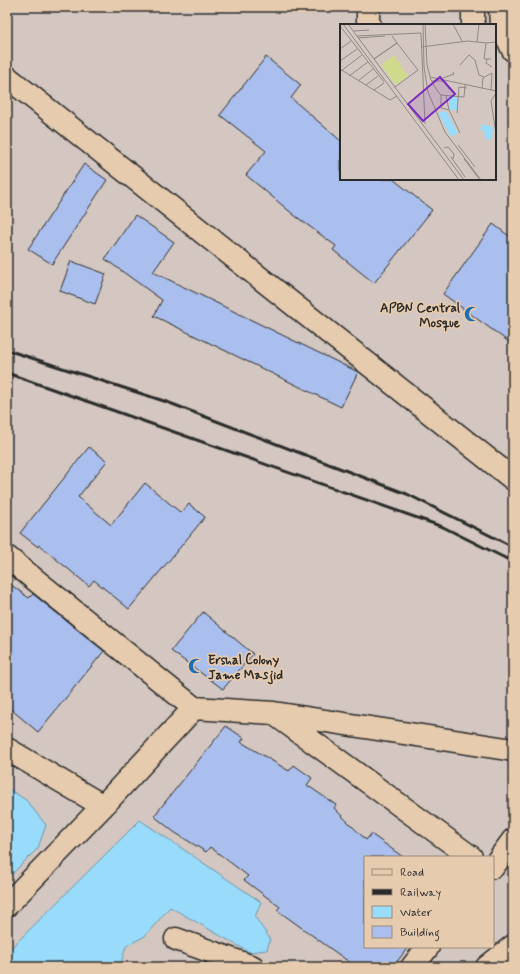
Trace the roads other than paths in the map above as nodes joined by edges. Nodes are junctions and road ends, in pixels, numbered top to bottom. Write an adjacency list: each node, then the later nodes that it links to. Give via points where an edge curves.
1 (368, 7): 4 (street)
2 (474, 7): 5 (street)
3 (500, 7): 6 (street, via 501,25)
4 (369, 24)
5 (473, 24)
6 (513, 50)
7 (7, 77): 8 (street)
8 (513, 479)
9 (7, 557): 10 (street)
10 (194, 708): 11 (street); 14 (street)
11 (274, 713): 13 (street); 16 (street)
12 (7, 749): 14 (street)
13 (513, 750)
14 (103, 806): 18 (street)
15 (513, 840): 17 (street)
16 (470, 856)
17 (494, 866)
18 (7, 905)
19 (176, 939): 21 (street)
20 (427, 948): 22 (street)
21 (253, 967)
22 (412, 967)

